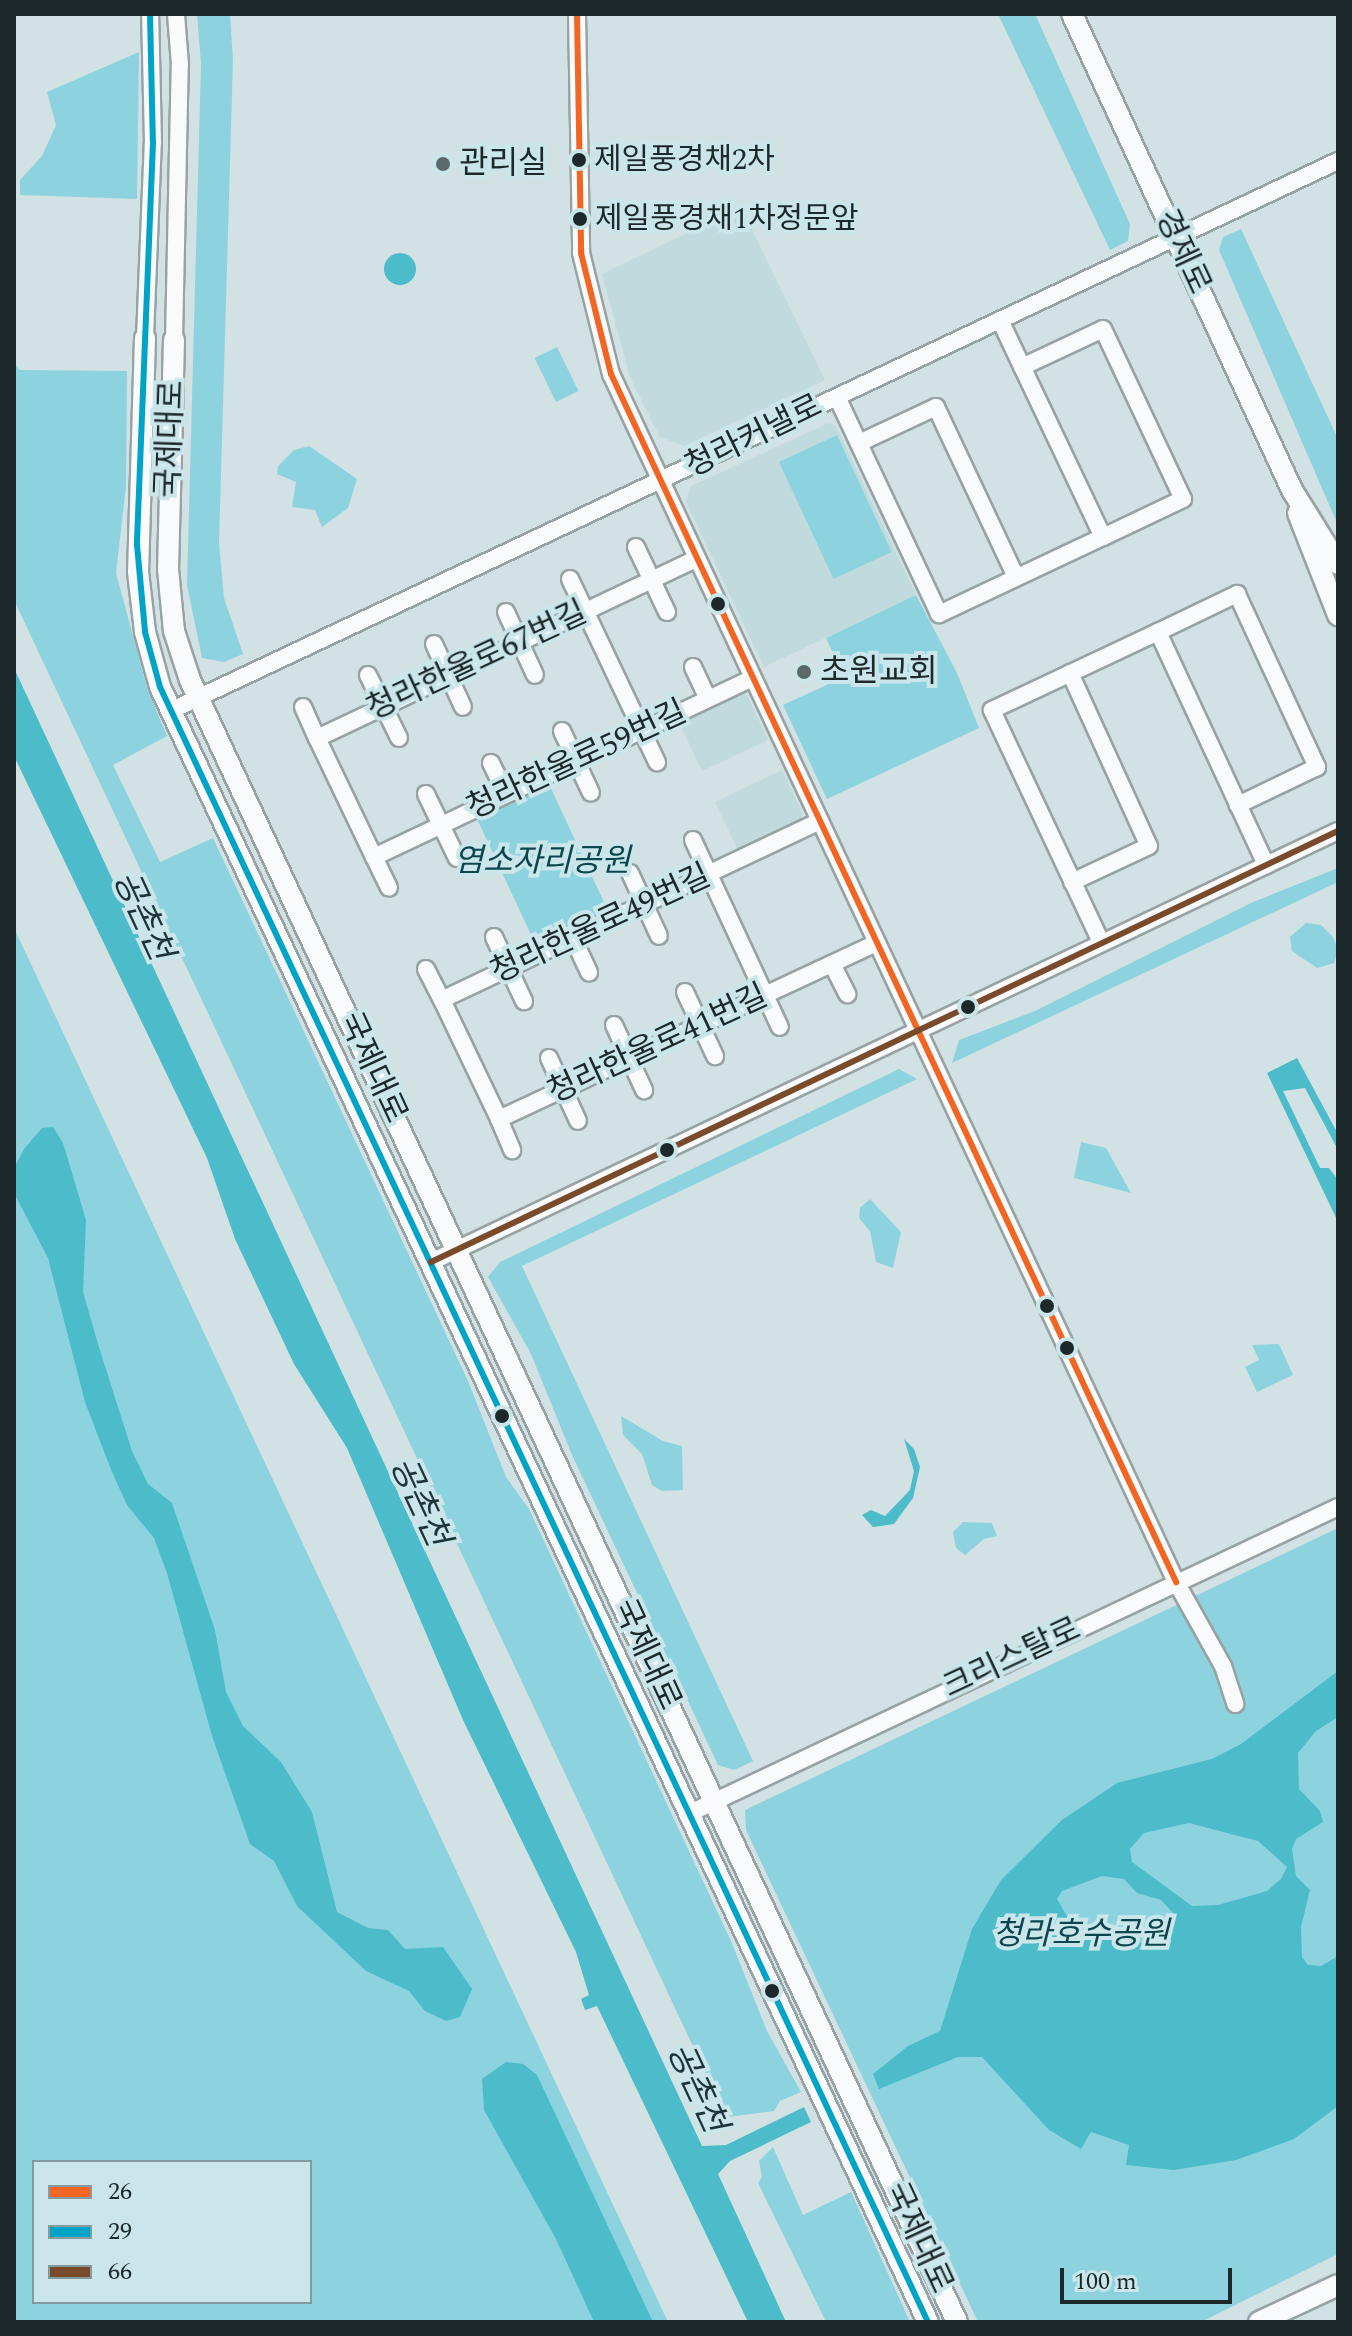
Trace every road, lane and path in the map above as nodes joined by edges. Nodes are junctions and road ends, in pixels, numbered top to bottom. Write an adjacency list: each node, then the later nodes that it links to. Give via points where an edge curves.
1 (150, 14): 8 (street, 국제대로, via 153,142)
2 (176, 14): 9 (street, 국제대로, via 180,65)
3 (577, 14): 13 (street, via 583,273 611,374)
4 (1072, 14): 6 (main road, 경제로)
5 (1338, 161): 6 (street, 청라커낼로)
6 (1176, 238): 7 (street, 청라커낼로); 14 (main road, 경제로)
7 (1000, 320): 10 (street); 11 (street, 청라커낼로)
8 (145, 338): 40 (main road, 국제대로, via 138,572 151,659)
9 (174, 340): 35 (main road, 국제대로, via 169,590 174,631)
10 (1022, 367): 15 (street); 15 (street, via 1103,329 1183,499)
11 (837, 397): 12 (street); 13 (street, 청라커낼로)
12 (859, 443): 19 (street, via 936,407); 19 (street, via 939,614)
13 (661, 482): 17 (street); 35 (street, 청라커낼로)
14 (1292, 490): 18 (main road, 경제로); 25 (main road, 경제로, via 1307,543)
15 (1103, 537): 19 (street)
16 (636, 547): 21 (street)
17 (696, 559): 21 (street, 청라한울로67번길); 34 (street)
18 (1338, 564)
19 (1016, 577)
20 (570, 579): 22 (street)
21 (652, 580): 22 (street, 청라한울로67번길); 24 (street)
22 (585, 611): 27 (street, 청라한울로67번길); 41 (street)
23 (506, 612): 27 (street)
24 (667, 612)
25 (1338, 615)
26 (1158, 632): 30 (street); 51 (street); 51 (street, via 1237,594 1317,767)
27 (520, 643): 32 (street); 33 (street, 청라한울로67번길)
28 (434, 644): 33 (street)
29 (693, 667): 36 (street)
30 (1070, 673): 61 (street, via 1149,846); 61 (street, via 992,710)
31 (368, 675): 38 (street)
32 (535, 675)
33 (449, 676): 38 (street, 청라한울로67번길); 39 (street)
34 (752, 678): 36 (street, 청라한울로59번길); 52 (street)
35 (197, 698): 40 (street, 청라커낼로); 90 (main road, 국제대로)
36 (708, 699): 41 (street, 청라한울로59번길)
37 (303, 707): 43 (street)
38 (384, 707): 43 (street, 청라한울로67번길); 44 (street)
39 (463, 707)
40 (170, 711): 91 (main road, 국제대로)
41 (642, 730): 45 (street, 청라한울로59번길); 46 (street)
42 (562, 731): 45 (street)
43 (317, 738): 56 (street)
44 (399, 738)
45 (576, 761): 48 (street); 50 (street, 청라한울로59번길)
46 (657, 762)
47 (491, 763): 50 (street)
48 (591, 793)
49 (426, 794): 53 (street)
50 (506, 794): 53 (street, 청라한울로59번길)
51 (1238, 805): 58 (street)
52 (820, 821): 60 (street, 청라한울로49번길); 68 (street)
53 (441, 825): 56 (street, 청라한울로59번길); 57 (street)
54 (1338, 831): 58 (street)
55 (693, 840): 60 (street)
56 (374, 857): 62 (street)
57 (457, 858)
58 (1266, 865): 67 (street)
59 (630, 873): 63 (street)
60 (709, 874): 63 (street, 청라한울로49번길); 75 (street)
61 (1072, 882): 67 (street)
62 (389, 888)
63 (645, 904): 64 (street); 66 (street, 청라한울로49번길)
64 (659, 936)
65 (494, 937): 70 (street)
66 (573, 938): 70 (street, 청라한울로49번길); 72 (street)
67 (1101, 942): 81 (street)
68 (877, 943): 69 (street, 청라한울로41번길); 81 (street)
69 (832, 964): 74 (street); 75 (street, 청라한울로41번길)
70 (508, 968): 76 (street, 청라한울로49번길); 77 (street)
71 (426, 969): 76 (street)
72 (589, 972)
73 (685, 992): 79 (street)
74 (847, 994)
75 (766, 995): 79 (street, 청라한울로41번길); 80 (street)
76 (442, 1000): 87 (street)
77 (524, 1001)
78 (614, 1025): 84 (street)
79 (701, 1025): 82 (street); 84 (street, 청라한울로41번길)
80 (780, 1027)
81 (917, 1028): 90 (street); 93 (street)
82 (715, 1056)
83 (549, 1058): 85 (street)
84 (629, 1059): 85 (street, 청라한울로41번길); 86 (street)
85 (564, 1089): 87 (street, 청라한울로41번길); 88 (street)
86 (644, 1090)
87 (499, 1119): 89 (street)
88 (578, 1121)
89 (512, 1150)
90 (457, 1249): 91 (street); 95 (main road, 국제대로)
91 (431, 1262): 96 (main road, 국제대로)
92 (1338, 1507): 93 (street, 크리스탈로)
93 (1176, 1582): 94 (street, via 1223,1666); 95 (street, 크리스탈로)
94 (1235, 1704)
95 (715, 1801): 96 (street, 크리스탈로); 99 (main road, 국제대로)
96 (688, 1814): 98 (main road, 국제대로)
97 (1338, 2285): 100 (main road)
98 (928, 2322)
99 (957, 2322)
100 (1259, 2322)

